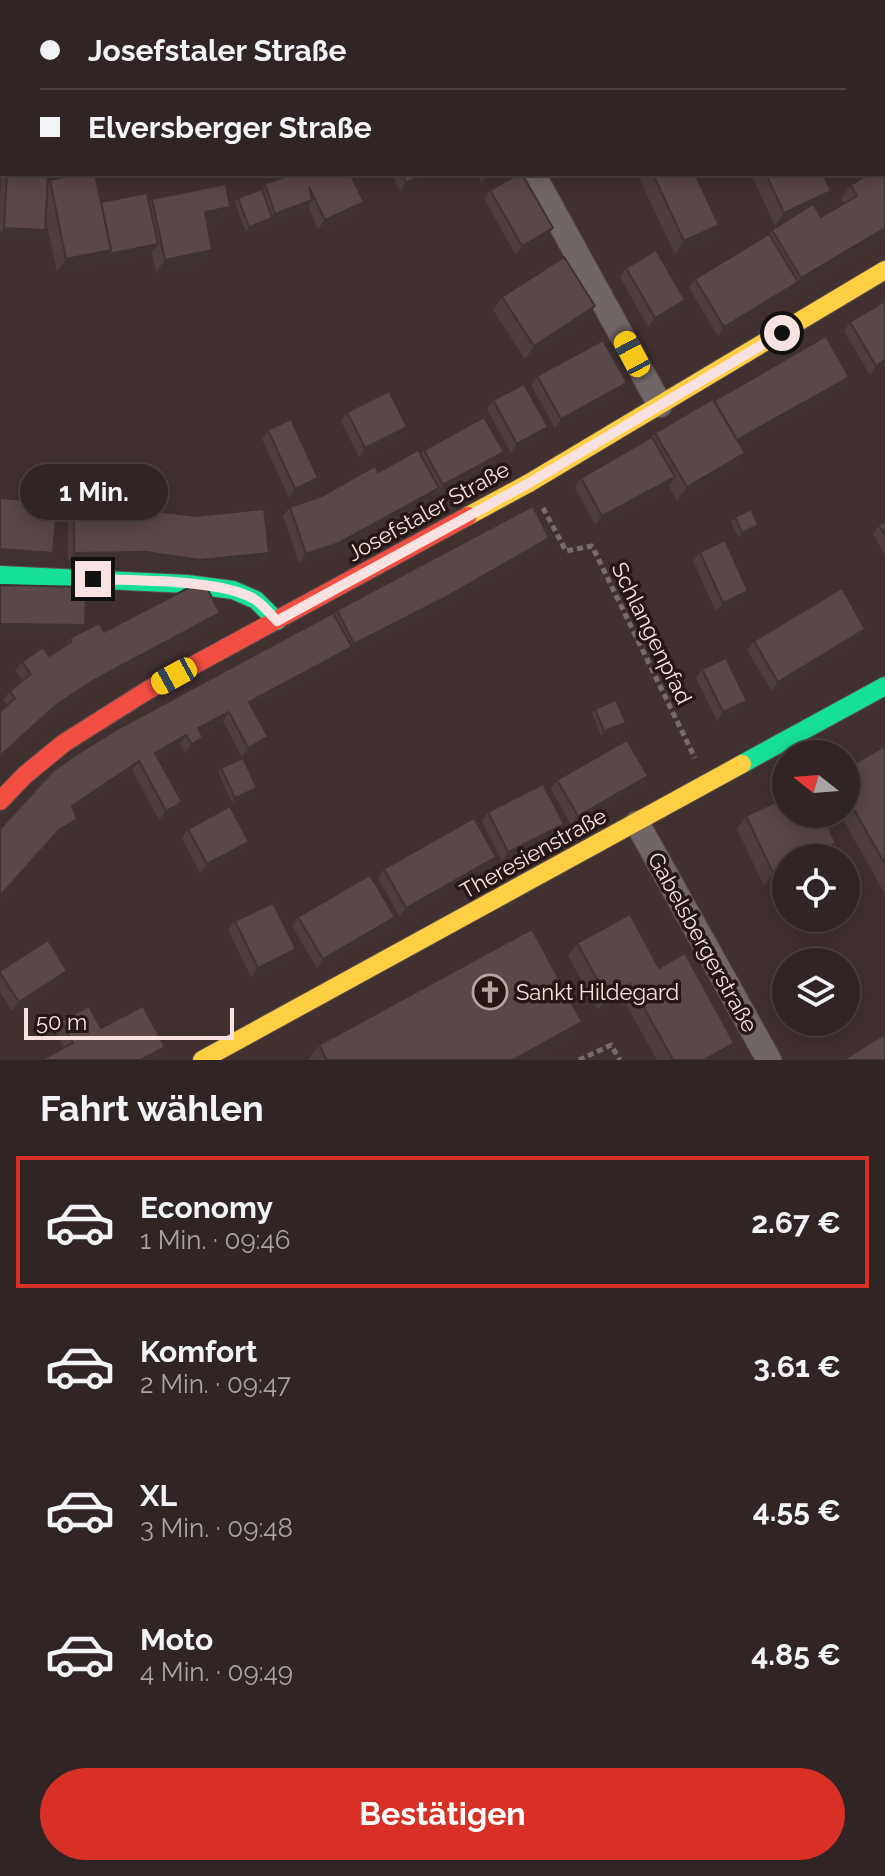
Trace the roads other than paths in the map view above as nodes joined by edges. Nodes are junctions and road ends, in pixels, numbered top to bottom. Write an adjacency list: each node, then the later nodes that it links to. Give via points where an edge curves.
1 (534, 176): 3 (street)
2 (885, 270): 3 (street, Josefstaler Straße)
3 (660, 405): 5 (street, Josefstaler Straße)
4 (0, 575): 5 (street, via 233,590 256,600)
5 (277, 621): 7 (street, Josefstaler Straße, via 148,690 64,743)
6 (885, 686): 8 (street, Theresienstraße)
7 (0, 801)
8 (637, 823): 9 (street, Theresienstraße); 10 (street, Gabelsbergerstraße)
9 (202, 1060)
10 (769, 1060)

